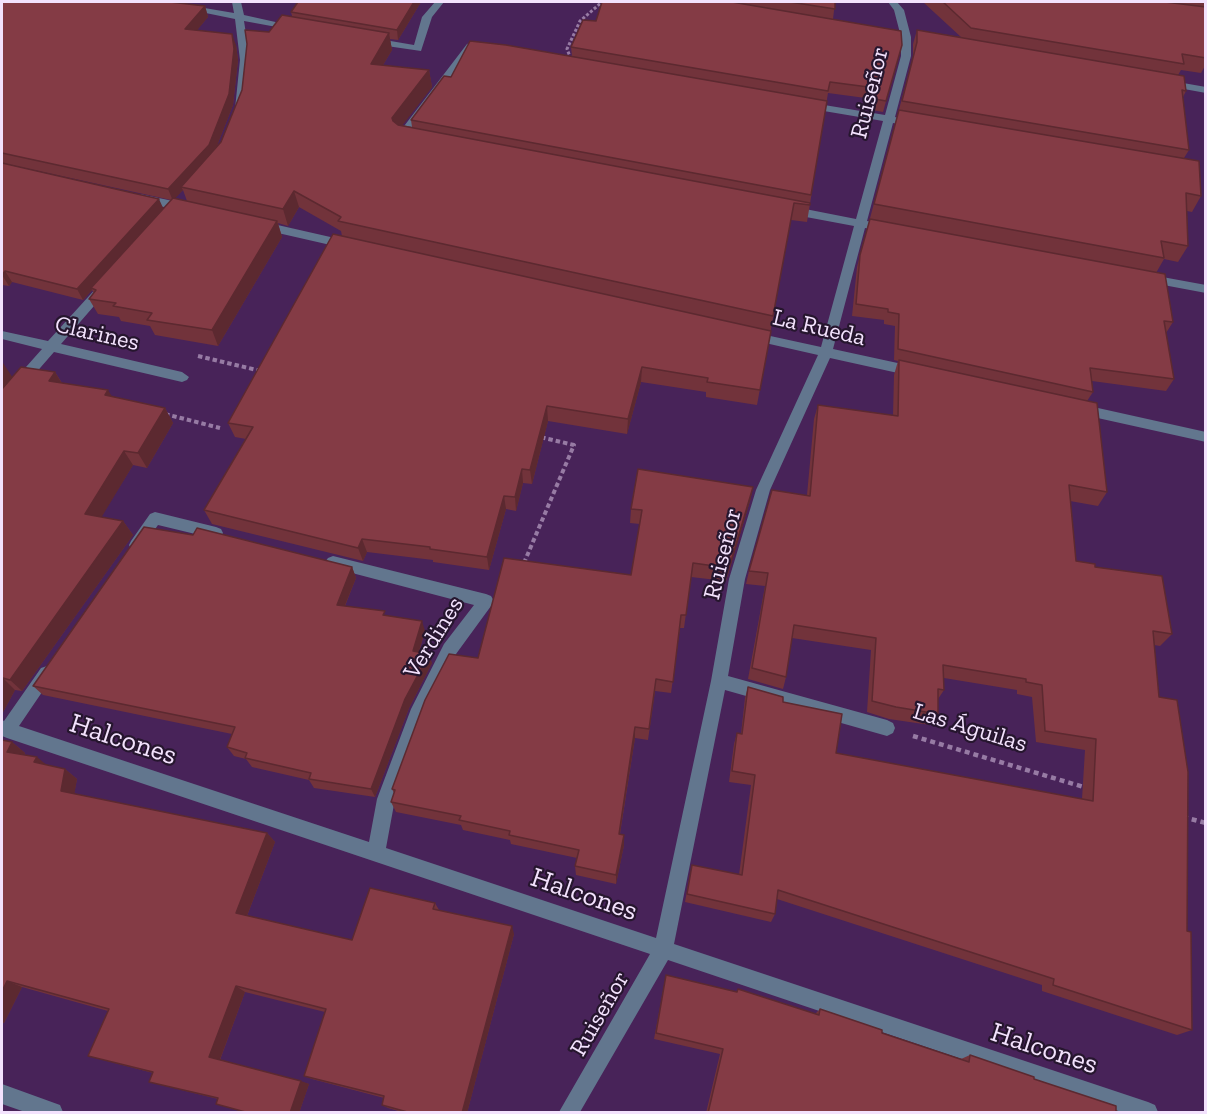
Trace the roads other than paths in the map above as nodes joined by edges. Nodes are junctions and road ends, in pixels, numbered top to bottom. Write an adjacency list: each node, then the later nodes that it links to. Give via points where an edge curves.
1 (157, 2): 5 (street)
2 (237, 2): 5 (street)
3 (439, 2): 7 (street, via 427,17 418,49)
4 (893, 2): 13 (street, Ruiseñor, via 906,37 906,56)
5 (238, 18): 6 (street); 12 (street, via 245,60)
6 (305, 30)
7 (362, 39)
8 (482, 48): 15 (street, via 470,46 402,135)
9 (1160, 82): 10 (street)
10 (1206, 90)
11 (795, 103): 13 (street)
12 (236, 116)
13 (888, 120): 14 (street); 20 (street, Ruiseñor)
14 (923, 126)
15 (426, 140)
16 (123, 194): 18 (street)
17 (779, 208): 20 (street)
18 (200, 211)
19 (244, 221): 22 (street)
20 (861, 223): 21 (street); 29 (street, Ruiseñor)
21 (896, 230)
22 (356, 247)
23 (114, 276): 28 (street)
24 (1137, 276): 25 (street)
25 (1206, 289)
26 (734, 332): 29 (street, La Rueda)
27 (2, 335): 28 (street, Clarines)
28 (50, 346): 31 (street, Clarines); 32 (street)
29 (826, 352): 30 (street, La Rueda); 39 (street, Ruiseñor, via 763,490 738,579)
30 (930, 375)
31 (182, 377)
32 (2, 402)
33 (1068, 406): 34 (street)
34 (1206, 437)
35 (235, 538): 36 (street, via 155,518)
36 (128, 556)
37 (315, 558): 42 (street, Verdines, via 486,600 450,649 419,709 386,799)
38 (54, 663): 41 (street)
39 (719, 681): 40 (street, Las Águilas); 43 (street, Ruiseñor)
40 (887, 728)
41 (4, 729): 42 (street, Halcones)
42 (376, 854): 43 (street, Halcones)
43 (663, 950): 46 (street, Ruiseñor); 47 (street, Halcones)
44 (2, 1094): 45 (street)
45 (53, 1113)
46 (568, 1113)
47 (1148, 1113)

